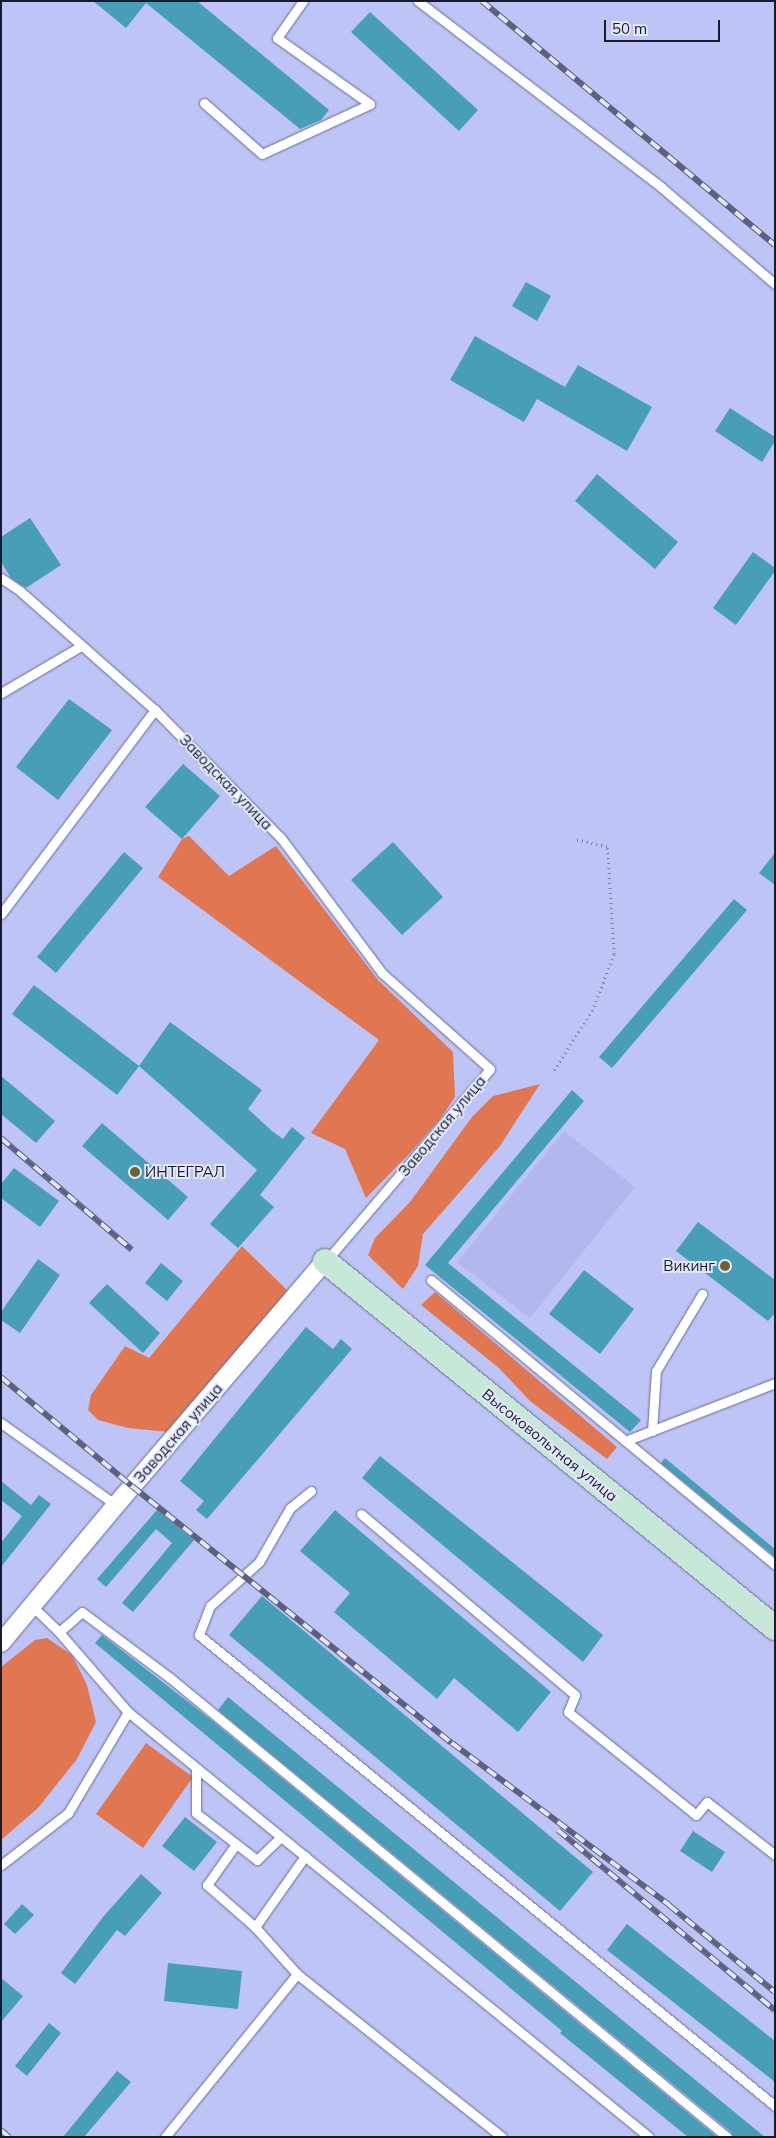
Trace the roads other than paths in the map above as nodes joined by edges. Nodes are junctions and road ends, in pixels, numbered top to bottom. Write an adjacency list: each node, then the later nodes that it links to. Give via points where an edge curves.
1 (303, 1): 3 (lane, via 277,38 370,104 262,154)
2 (418, 1): 4 (lane, via 661,187)
3 (204, 103)
4 (775, 284)
5 (1, 578): 6 (lane, Заводская улица)
6 (81, 646): 7 (lane); 8 (lane, Заводская улица)
7 (1, 693)
8 (155, 710): 9 (lane); 10 (lane, Заводская улица, via 281,838 382,974 490,1069)
9 (1, 914)
10 (326, 1262): 18 (street, Заводская улица); 22 (street, Высоковольтная улица)
11 (431, 1280): 16 (lane)
12 (702, 1294): 15 (lane, via 656,1371)
13 (775, 1383): 15 (lane)
14 (1, 1423): 18 (lane)
15 (652, 1430): 16 (lane)
16 (625, 1441): 20 (lane)
17 (311, 1491): 34 (lane, via 290,1508 259,1562 210,1606 199,1635)
18 (116, 1505): 21 (street, Заводская улица)
19 (361, 1514): 29 (lane, via 575,1695 568,1712 696,1815 707,1802)
20 (775, 1565)
21 (32, 1606): 23 (lane); 24 (street, Заводская улица)
22 (775, 1628)
23 (59, 1632): 25 (lane); 38 (lane, via 82,1612 169,1677)
24 (1, 1643)
25 (128, 1712): 26 (lane); 31 (lane, via 68,1813)
26 (196, 1768): 27 (lane); 28 (lane, via 196,1813)
27 (281, 1837): 28 (lane, via 257,1860); 30 (lane)
28 (236, 1844): 32 (lane, via 206,1885)
29 (775, 1855)
30 (304, 1856): 32 (lane); 37 (lane)
31 (1, 1865)
32 (255, 1927): 33 (lane)
33 (297, 1974): 35 (lane); 36 (lane)
34 (775, 2106)
35 (165, 2137)
36 (502, 2137)
37 (649, 2137)
38 (727, 2137)

